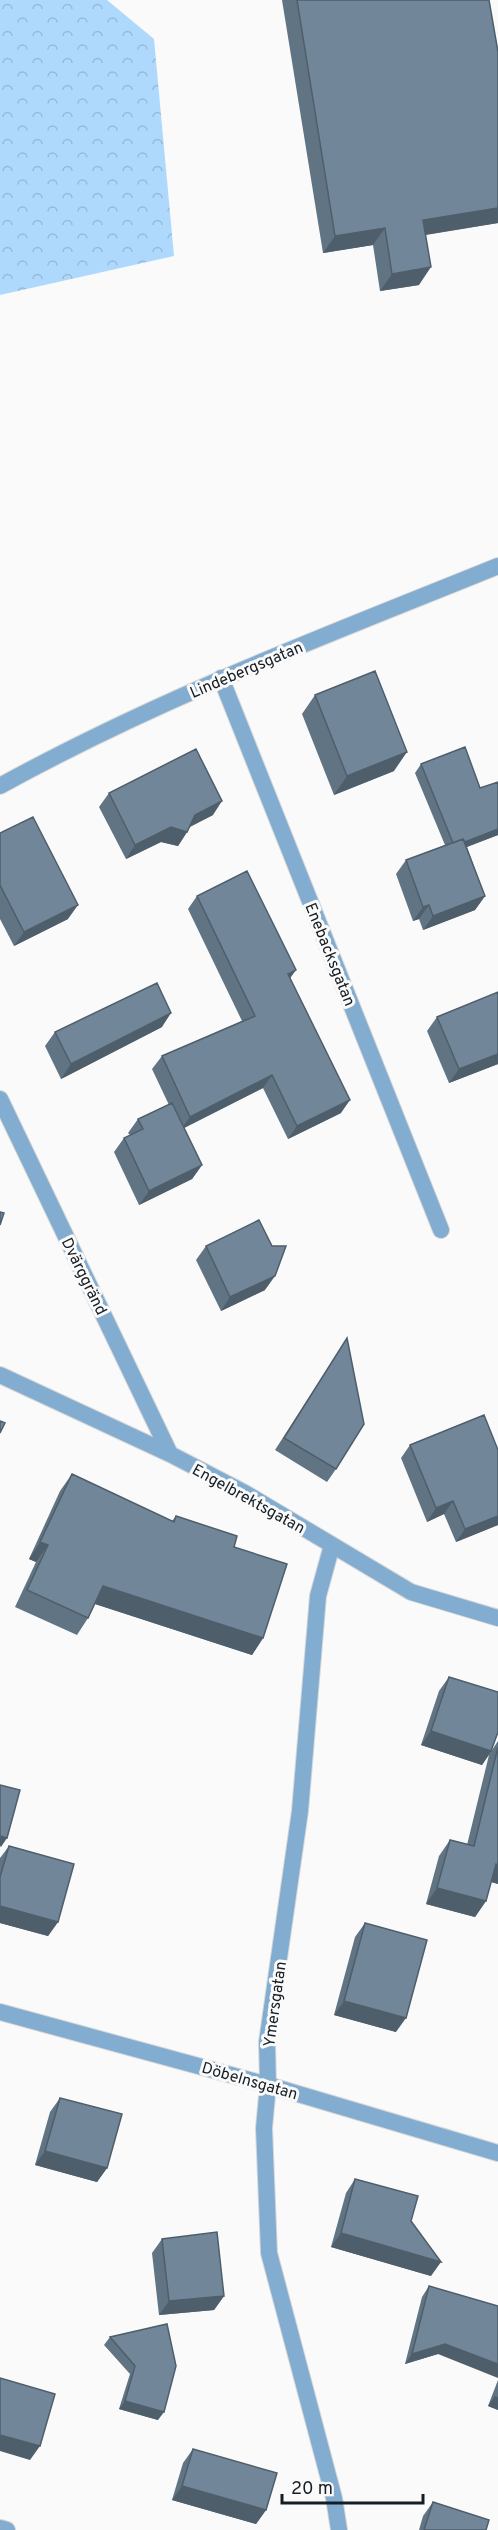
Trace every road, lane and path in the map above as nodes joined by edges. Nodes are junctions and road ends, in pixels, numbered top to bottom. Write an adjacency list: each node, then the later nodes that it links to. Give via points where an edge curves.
1 (498, 566): 2 (street, Lindebergsgatan)
2 (221, 678): 3 (street, Lindebergsgatan, via 77,743); 5 (street, Enebacksgatan)
3 (0, 786)
4 (0, 1099): 7 (street, Dvärggränd)
5 (441, 1230)
6 (0, 1375): 7 (street, Engelbrektsgatan)
7 (170, 1454): 8 (street, Engelbrektsgatan)
8 (332, 1545): 9 (street, Engelbrektsgatan, via 411,1592); 11 (street, Ymersgatan, via 318,1596 300,1811 267,2042)
9 (498, 1618)
10 (0, 2012): 11 (street, Döbelnsgatan)
11 (268, 2085): 12 (street, Döbelnsgatan); 15 (street, Ymersgatan, via 264,2128 269,2253)
12 (498, 2152)
13 (0, 2528): 14 (street)
14 (7, 2530)
15 (339, 2530)

